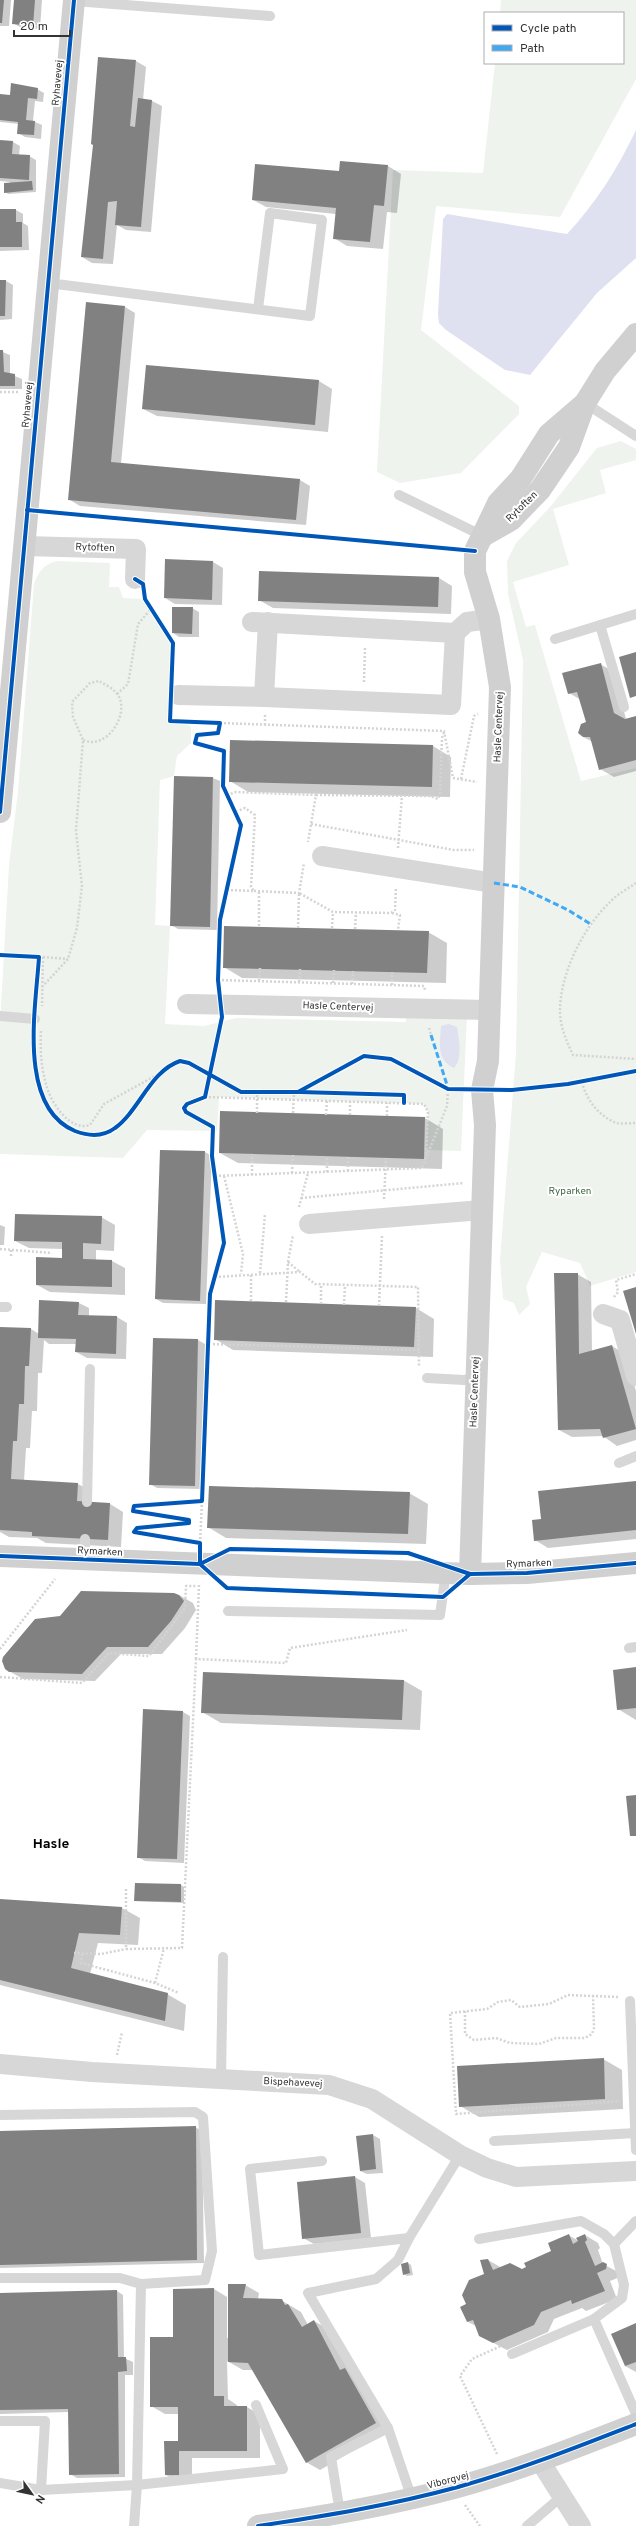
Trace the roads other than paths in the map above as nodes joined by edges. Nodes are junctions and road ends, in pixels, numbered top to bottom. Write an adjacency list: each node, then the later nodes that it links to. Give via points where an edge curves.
1 (74, 0): 2 (lane); 3 (street, Ryhavevej)
2 (270, 16)
3 (48, 283): 4 (lane); 10 (street, Ryhavevej)
4 (258, 309): 4 (lane, via 310,316 322,220 270,213)
5 (636, 334): 6 (street, Rytoften, via 605,371)
6 (585, 403): 7 (lane); 9 (street, Rytoften, via 569,447 540,490 511,520)
7 (634, 431)
8 (399, 495): 9 (lane)
9 (483, 536): 13 (street, Hasle Centervej, via 475,551 475,572)
10 (24, 546): 11 (street, Rytoften, via 136,549); 20 (street, Ryhavevej)
11 (135, 579)
12 (636, 614): 14 (lane)
13 (489, 620): 15 (street, via 467,622); 22 (street, Hasle Centervej, via 500,687)
14 (600, 625): 16 (lane); 19 (lane)
15 (455, 633): 18 (street, via 451,705); 18 (street, via 260,622)
16 (555, 639)
17 (178, 695): 18 (street)
18 (264, 697)
19 (624, 707)
20 (0, 812)
21 (311, 853): 22 (street)
22 (483, 882): 24 (street, Hasle Centervej)
23 (187, 1004): 24 (street, Hasle Centervej)
24 (489, 1010): 27 (street, Hasle Centervej, via 488,1061 482,1090 485,1125)
25 (0, 1016): 26 (lane)
26 (38, 1021)
27 (482, 1210): 28 (street); 33 (street, Hasle Centervej)
28 (309, 1224)
29 (604, 1314): 31 (street, via 620,1320)
30 (90, 1370): 36 (lane)
31 (636, 1376)
32 (427, 1378): 33 (lane)
33 (476, 1378): 40 (street, Hasle Centervej)
34 (636, 1456): 35 (lane)
35 (619, 1463)
36 (87, 1502)
37 (0, 1556): 39 (street, Rymarken, via 58,1558 85,1549 200,1554)
38 (636, 1563): 40 (street, Rymarken, via 535,1572)
39 (446, 1572): 40 (street, Rymarken); 41 (lane, via 440,1615)
40 (470, 1574)
41 (228, 1611)
42 (223, 1957): 45 (lane)
43 (630, 2001): 47 (lane)
44 (0, 2064): 45 (street, Bispehavevej, via 92,2072)
45 (221, 2078): 50 (street, Bispehavevej, via 329,2084 372,2099)
46 (0, 2114): 58 (lane, via 196,2112 203,2117 212,2251 205,2280)
47 (635, 2133): 48 (lane); 49 (lane)
48 (494, 2141)
49 (636, 2150)
50 (460, 2155): 52 (street, Bispehavevej, via 487,2168 516,2177); 54 (lane)
51 (322, 2161): 54 (lane, via 250,2169 259,2255)
52 (636, 2171)
53 (636, 2221): 56 (lane)
54 (409, 2238): 65 (lane, via 398,2260 376,2279 308,2294)
55 (479, 2239): 56 (lane, via 581,2221 604,2234)
56 (614, 2244): 59 (lane, via 624,2285 622,2298)
57 (0, 2278): 58 (lane, via 120,2278)
58 (141, 2284): 68 (lane)
59 (594, 2319): 60 (lane); 62 (lane)
60 (512, 2354)
61 (256, 2405): 68 (lane, via 283,2469)
62 (636, 2414)
63 (0, 2421): 69 (lane, via 45,2422)
64 (636, 2424): 66 (street, Viborgvej)
65 (388, 2428): 71 (lane); 72 (lane, via 331,2457)
66 (540, 2461): 70 (street); 71 (street, Viborgvej)
67 (0, 2483): 69 (lane)
68 (137, 2485): 69 (lane); 73 (lane)
69 (41, 2490)
70 (561, 2497): 75 (lane); 76 (street)
71 (412, 2499): 72 (street, Viborgvej)
72 (344, 2517): 74 (street, Viborgvej)
73 (134, 2526)
74 (258, 2526)
75 (527, 2526)
76 (581, 2526)

